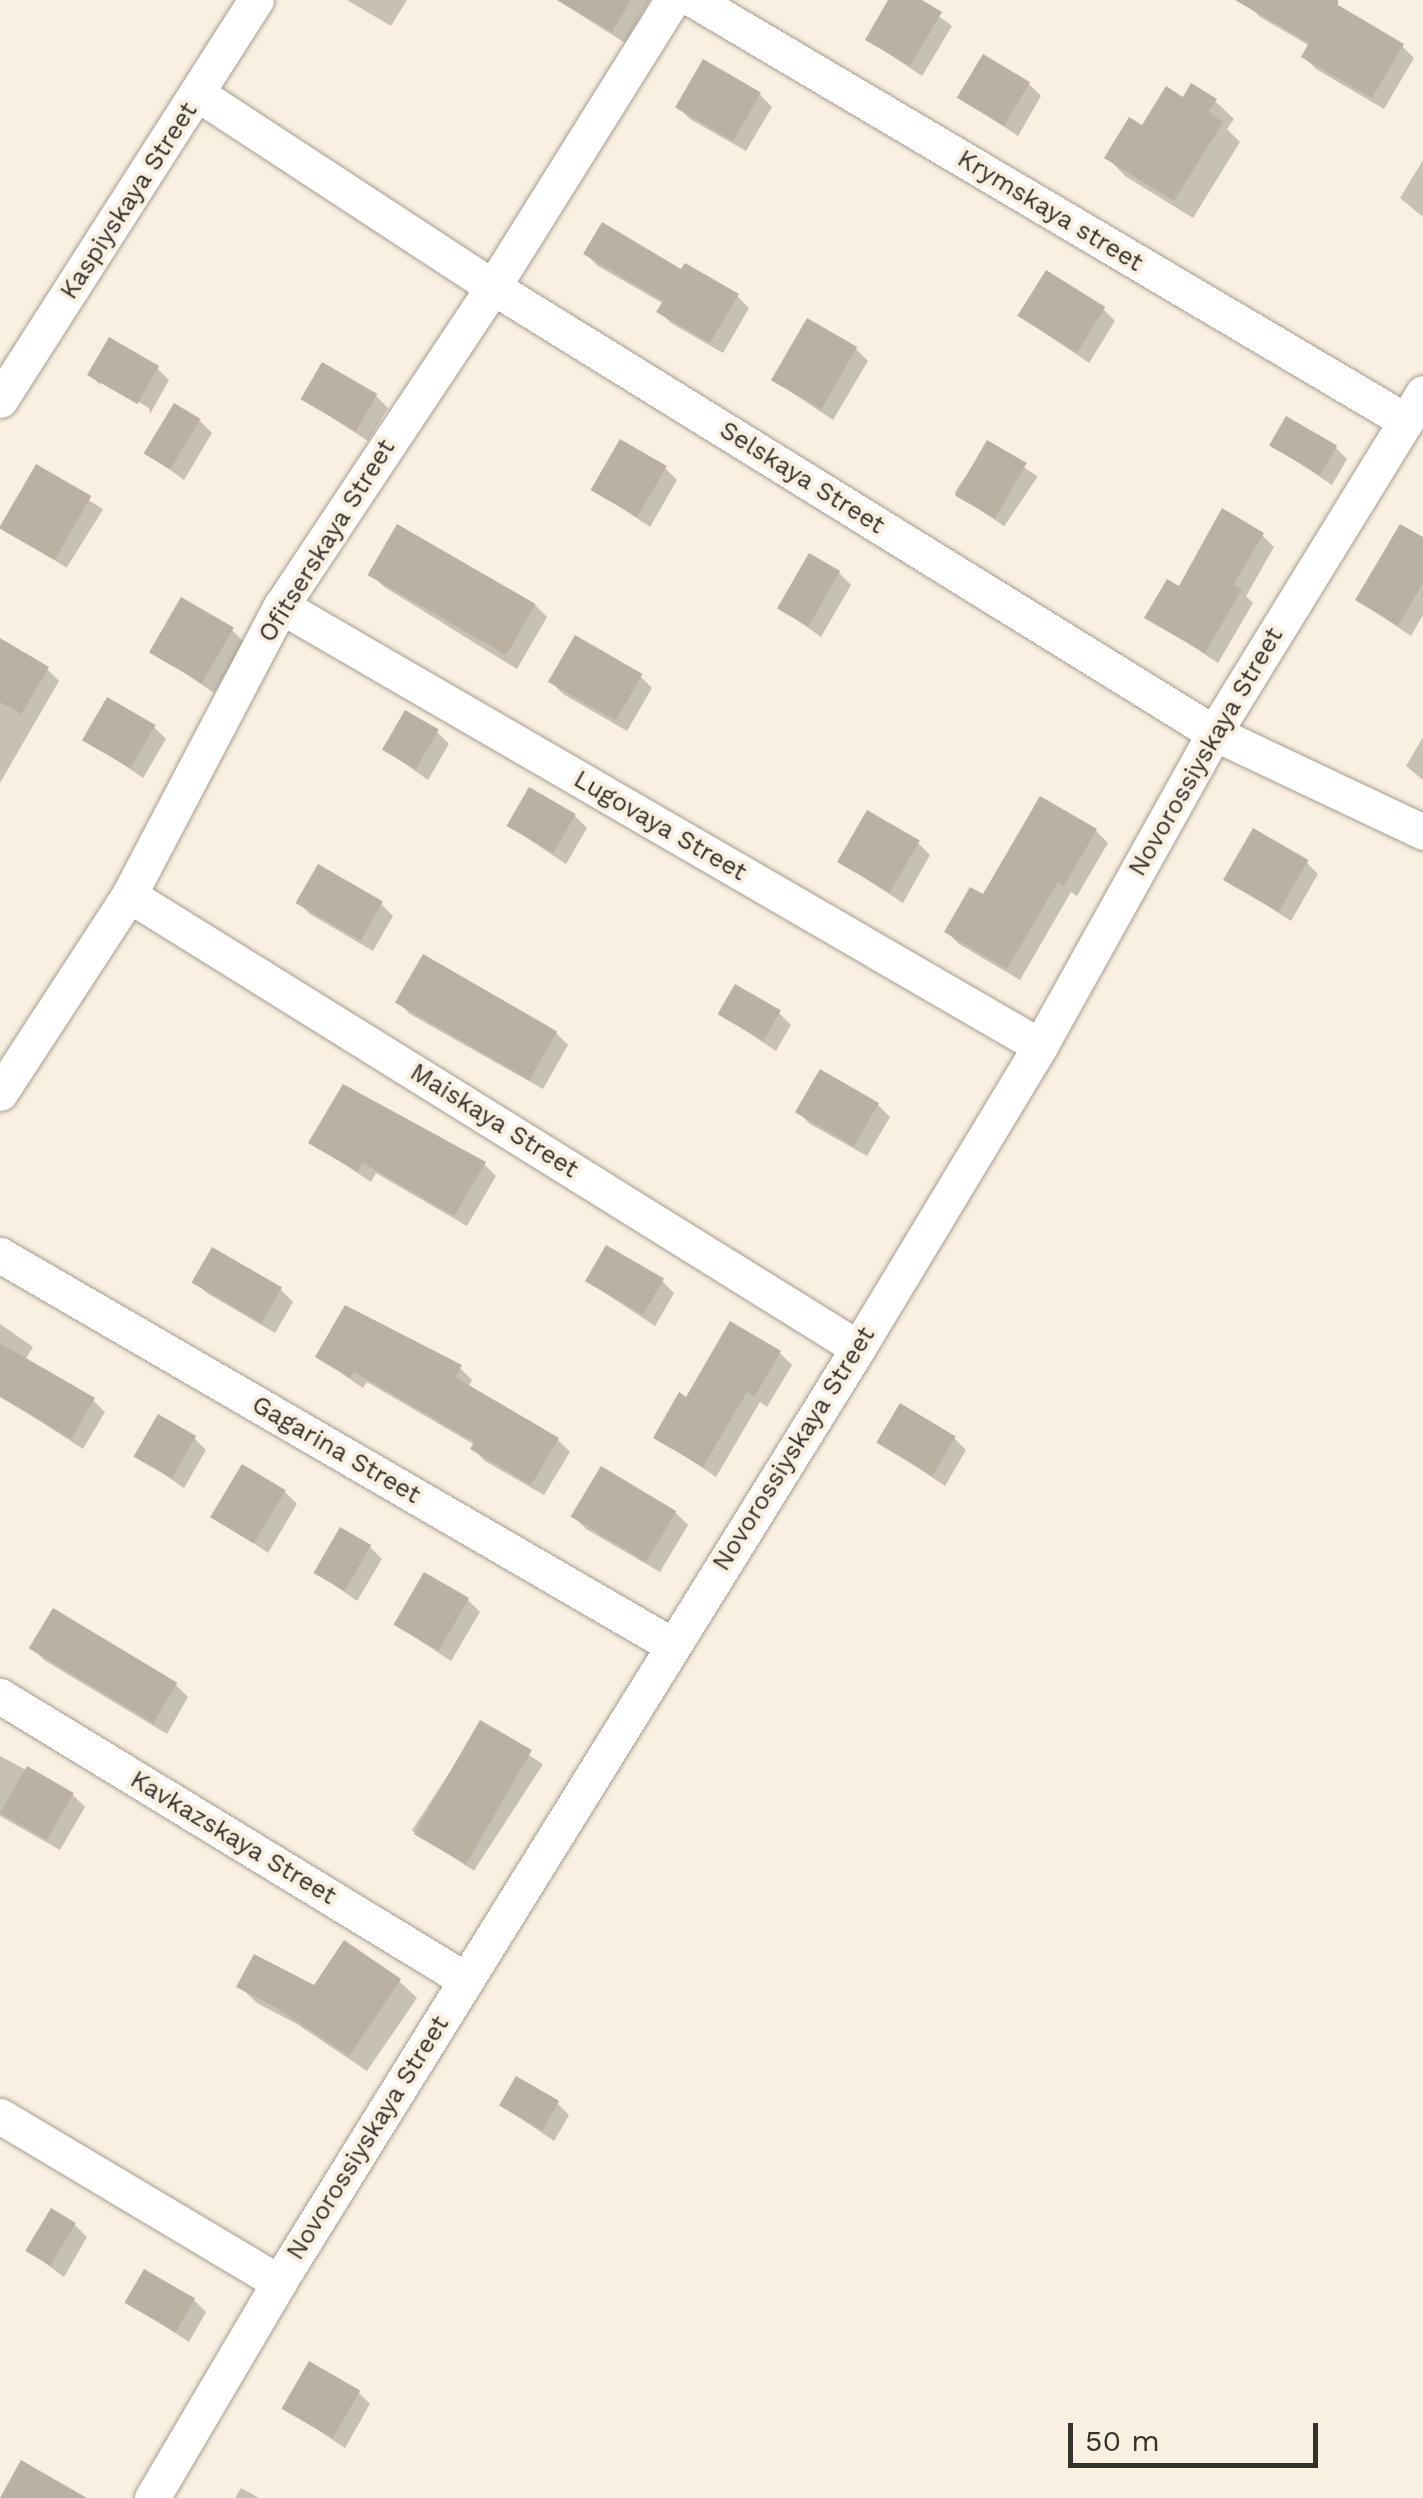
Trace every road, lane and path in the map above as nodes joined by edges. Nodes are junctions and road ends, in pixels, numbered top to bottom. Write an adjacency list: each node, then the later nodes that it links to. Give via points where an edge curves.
1 (256, 0): 4 (street, Kaspiyskaya Street)
2 (672, 0): 5 (street, Ofitserskaya Street)
3 (694, 0): 7 (street, Krymskaya street)
4 (198, 94): 5 (street, Selskaya Street); 6 (street, Kaspiyskaya Street)
5 (493, 287): 8 (street, Ofitserskaya Street); 9 (street, Selskaya Street)
6 (0, 400)
7 (1415, 407): 9 (street, Novorossiyskaya Street)
8 (281, 606): 11 (street, Ofitserskaya Street); 12 (street, Lugovaya Street)
9 (1214, 733): 10 (street, Selskaya Street); 12 (street, Novorossiyskaya Street)
10 (1423, 832)
11 (129, 894): 13 (street, Ofitserskaya Street); 15 (street, Maiskaya Street)
12 (1040, 1046): 15 (street, Novorossiyskaya Street)
13 (0, 1093)
14 (0, 1255): 16 (street, Gagarina Street)
15 (858, 1348): 16 (street, Novorossiyskaya Street)
16 (672, 1645): 18 (street, Novorossiyskaya Street)
17 (0, 1696): 18 (street, Kavkazskaya Street)
18 (466, 1980): 20 (street, Novorossiyskaya Street)
19 (0, 2116): 20 (street)
20 (279, 2282): 21 (street, Novorossiyskaya Street)
21 (152, 2498)

